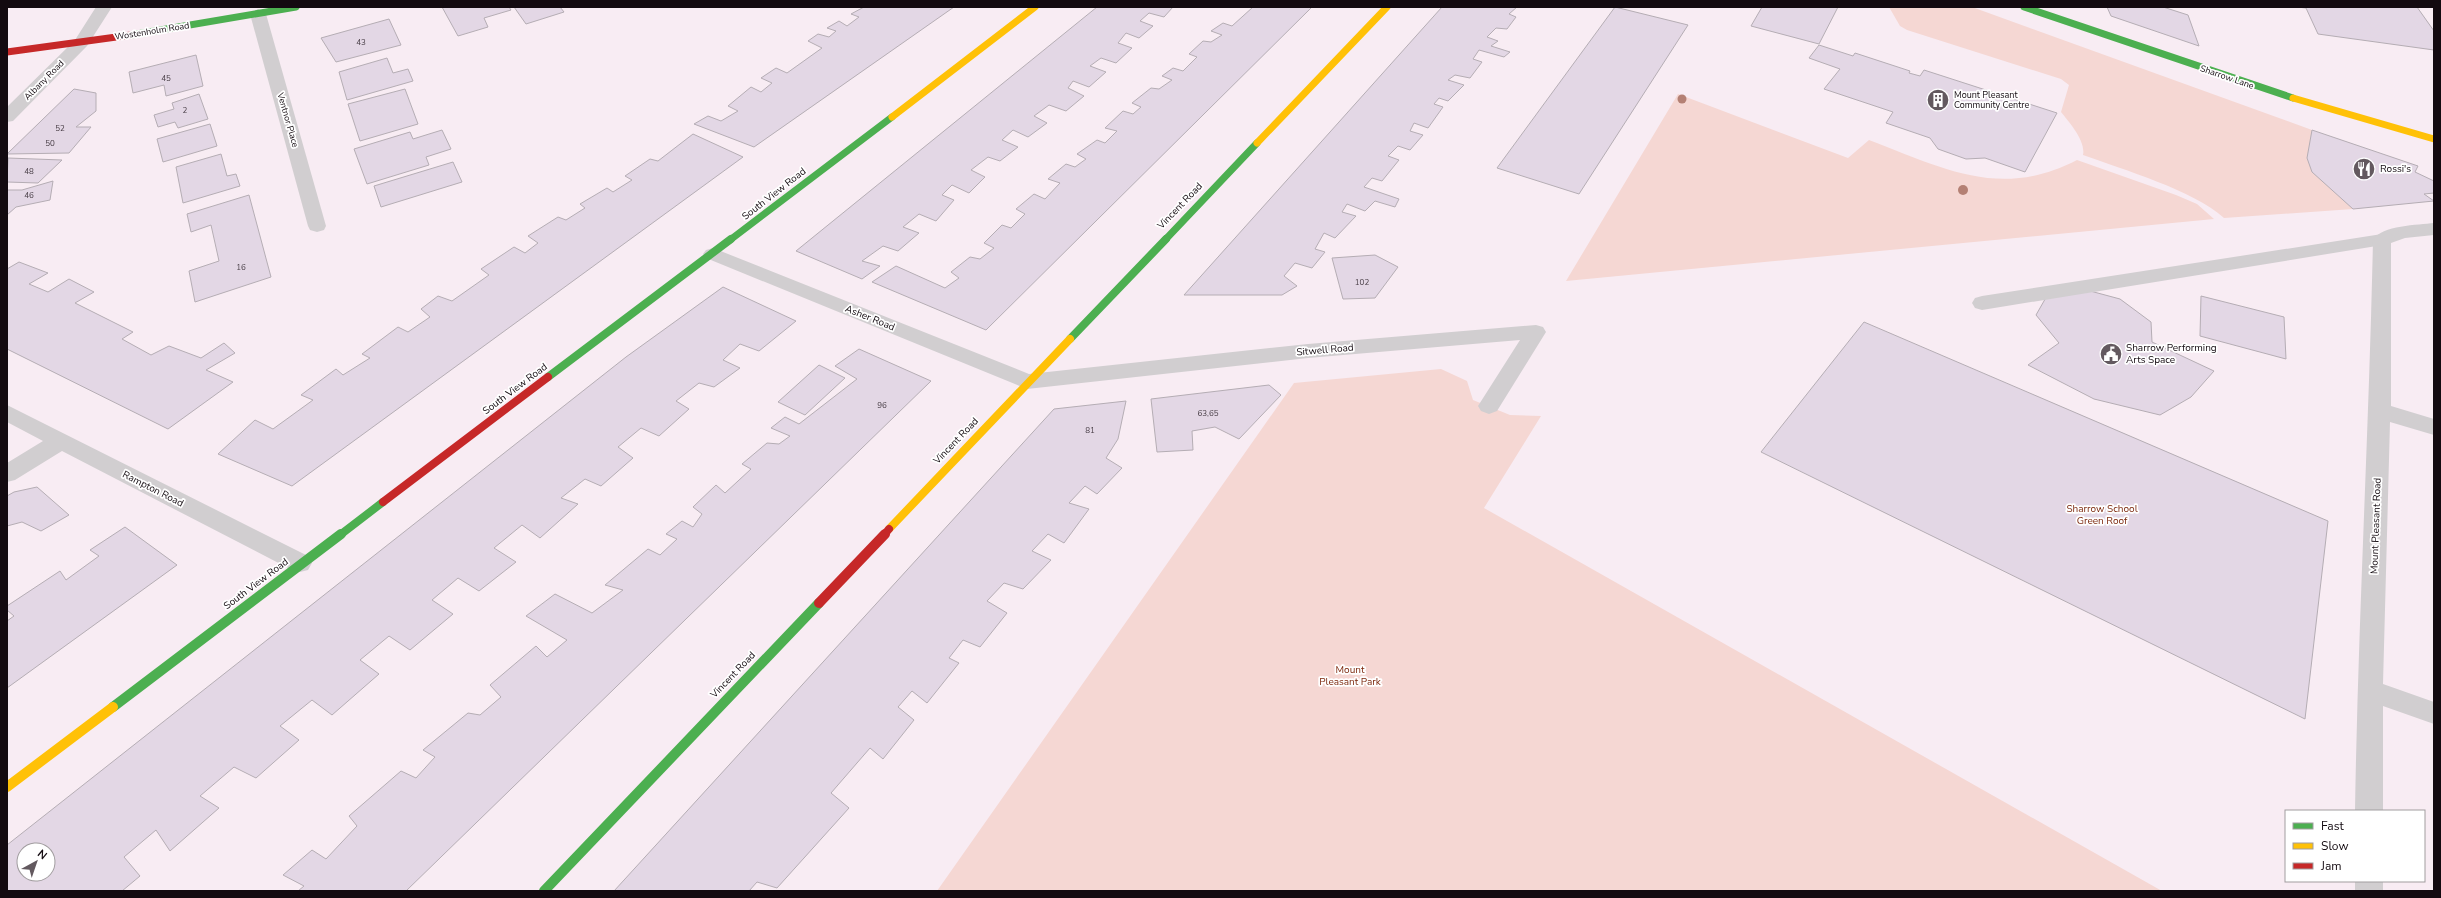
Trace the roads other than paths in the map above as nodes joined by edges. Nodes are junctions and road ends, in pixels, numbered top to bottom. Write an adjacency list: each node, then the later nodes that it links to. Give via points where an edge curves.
1 (104, 7): 8 (street, Albany Road)
2 (296, 7): 7 (street, Wostenholm Road)
3 (1035, 7): 15 (street, South View Road)
4 (1387, 7): 17 (street, Vincent Road)
5 (2024, 7): 6 (street, Sharrow Lane)
6 (2041, 10): 11 (street, Sharrow Lane, via 2244,83)
7 (258, 14): 8 (street, Wostenholm Road); 12 (street, Ventnor Place)
8 (81, 43): 9 (street, Wostenholm Road); 10 (street, Albany Road)
9 (7, 52)
10 (7, 117)
11 (2434, 139)
12 (318, 226)
13 (2434, 229): 14 (street, via 2402,232)
14 (2382, 240): 16 (street); 19 (street, Mount Pleasant Road)
15 (713, 254): 17 (street, Asher Road); 24 (street, South View Road)
16 (1982, 303)
17 (1027, 382): 18 (street, Sitwell Road, via 1308,351 1536,332); 29 (street, Vincent Road)
18 (1489, 406)
19 (2380, 411): 21 (street); 25 (street, Mount Pleasant Road)
20 (7, 413): 22 (street, Rampton Road)
21 (2434, 427)
22 (60, 442): 23 (street); 24 (street, Rampton Road)
23 (7, 474)
24 (300, 564): 27 (street, South View Road)
25 (2370, 690): 26 (street); 28 (street, Mount Pleasant Road)
26 (2434, 713)
27 (7, 787)
28 (2369, 810)
29 (544, 891)

